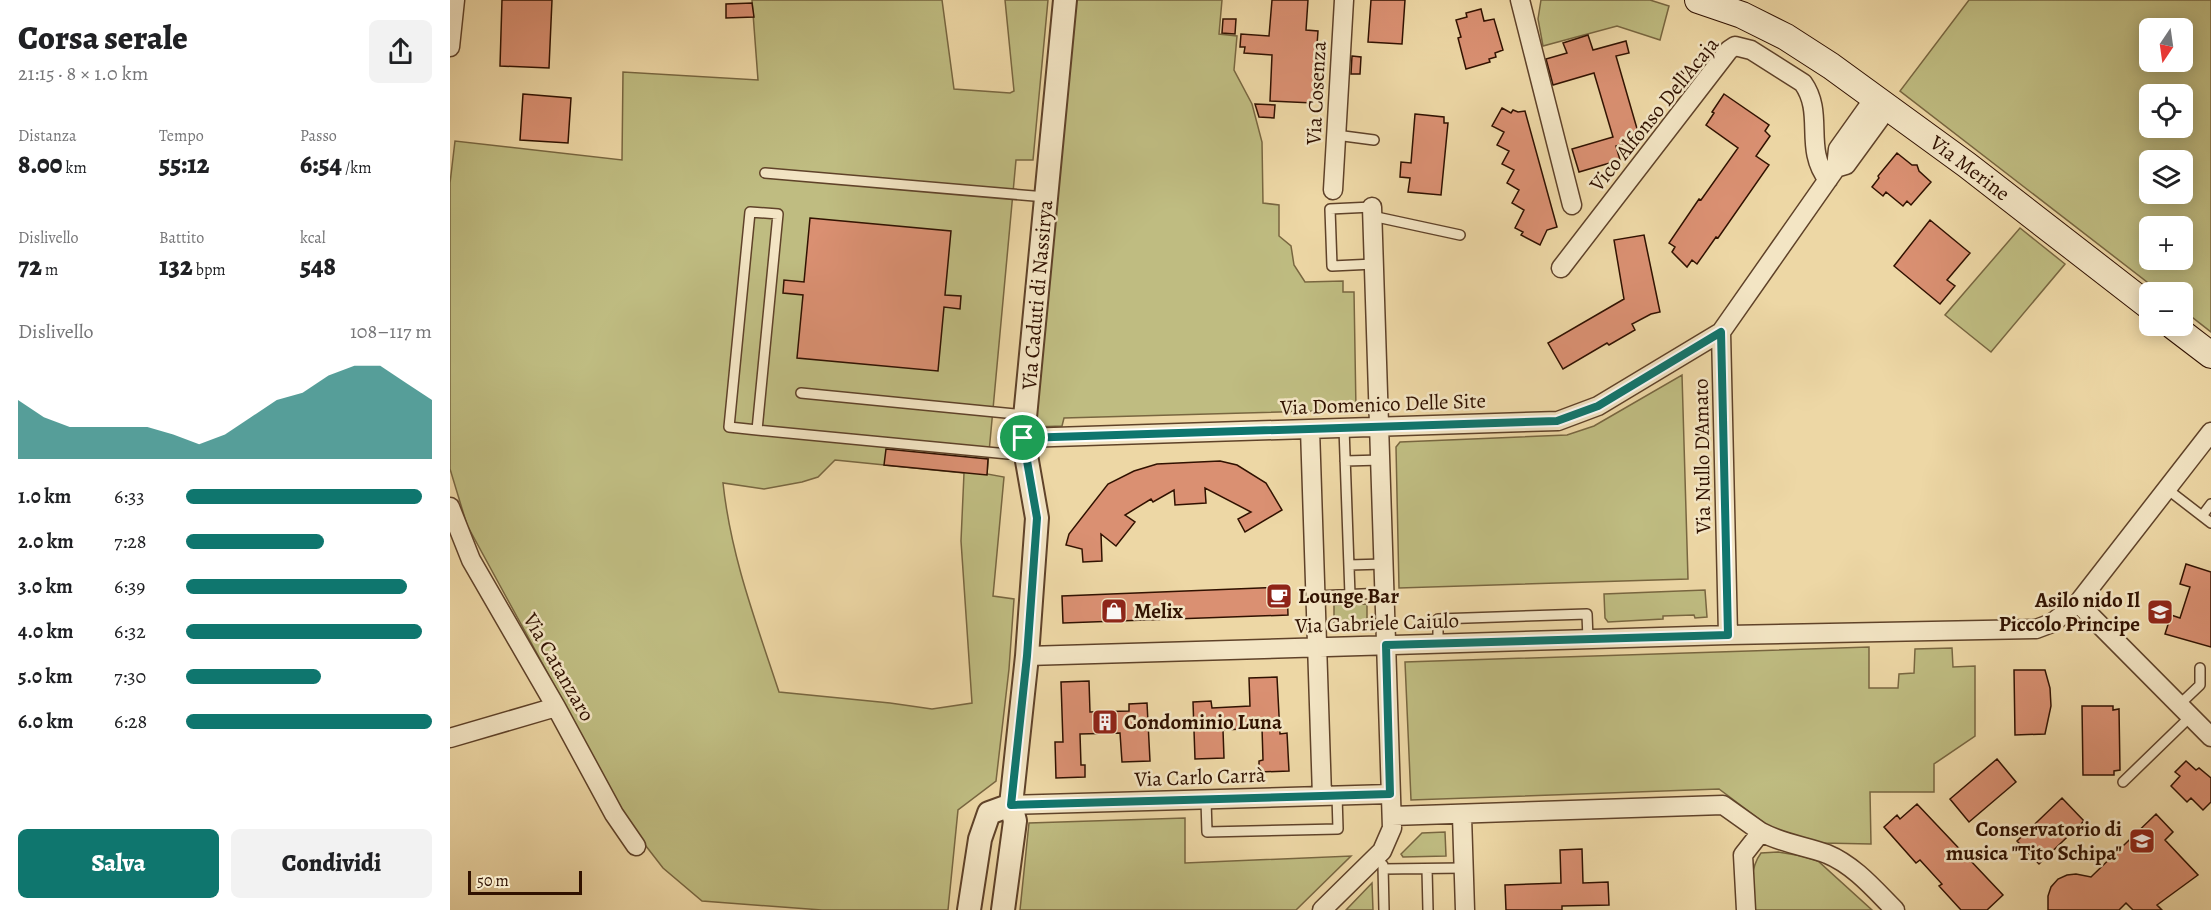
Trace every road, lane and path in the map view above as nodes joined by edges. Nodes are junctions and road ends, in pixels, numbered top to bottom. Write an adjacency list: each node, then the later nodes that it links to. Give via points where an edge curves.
1 (455, 0): 8 (street)
2 (1065, 0): 17 (street, Via Caduti di Nassirya)
3 (1344, 0): 11 (street, Via Cosenza)
4 (1698, 0): 7 (main road, Via Merine, via 1742,15)
5 (1740, 0): 7 (street)
6 (1523, 5): 18 (street)
7 (1785, 37): 9 (main road, Via Merine, via 1834,62)
8 (450, 47)
9 (1882, 101): 13 (street); 15 (street, via 1846,165); 23 (main road, Via Merine)
10 (1814, 114): 13 (street, Vico Alfonso Dell'Acaja, via 1823,134); 15 (street, Vico Alfonso Dell'Acaja, via 1816,160 1819,169); 22 (street, Vico Alfonso Dell'Acaja, via 1812,99 1803,83 1751,50 1735,46)
11 (1336, 135): 12 (lane); 16 (street, Via Cosenza)
12 (1374, 140)
13 (1838, 149): 15 (street)
14 (765, 173): 17 (lane)
15 (1832, 174): 24 (street)
16 (1333, 190)
17 (1046, 197): 28 (street, Via Caduti di Nassirya)
18 (1572, 205)
19 (1372, 212): 20 (lane); 21 (street); 21 (lane, via 1330,208 1332,266)
20 (1460, 235)
21 (1374, 264): 29 (street)
22 (1561, 268)
23 (2139, 299)
24 (1721, 332): 29 (street, Via Domenico Delle Site, via 1598,406 1557,421); 48 (street, Via Nullo D'Amato)
25 (2186, 336): 26 (main road)
26 (2211, 355)
27 (801, 393): 28 (lane)
28 (1025, 415): 34 (street, Via Caduti di Nassirya)
29 (1380, 426): 30 (street, Via Domenico Delle Site); 35 (street)
30 (1344, 428): 31 (street, Via Domenico Delle Site); 36 (lane)
31 (1310, 429): 34 (street, Via Domenico Delle Site); 46 (street)
32 (757, 430): 32 (lane, via 778,214 750,212 729,427); 34 (lane, via 1008,454)
33 (2211, 432): 37 (street, Via Gabriele Caiulo)
34 (1023, 438): 53 (street, Via Caduti di Nassirya, via 1037,518)
35 (1381, 460): 36 (lane); 42 (street)
36 (1345, 461): 43 (lane)
37 (2167, 489): 40 (lane); 47 (street, Via Gabriele Caiulo)
38 (2211, 504): 40 (lane)
39 (450, 507): 55 (street, Via Catanzaro, via 471,560)
40 (2202, 516): 41 (lane)
41 (2211, 523)
42 (1384, 564): 43 (lane); 44 (street)
43 (1349, 565): 45 (lane)
44 (1385, 593): 45 (lane); 51 (street)
45 (1350, 595): 46 (lane)
46 (1315, 596): 52 (street)
47 (2078, 603): 48 (street, Via Gabriele Caiulo, via 2052,623 2036,629); 56 (street)
48 (1728, 635): 49 (street, Via Gabriele Caiulo)
49 (1588, 639): 50 (street, Via Gabriele Caiulo); 50 (lane, via 1587,614 1438,619)
50 (1438, 644): 51 (street, Via Gabriele Caiulo)
51 (1386, 645): 52 (street, Via Gabriele Caiulo); 60 (street)
52 (1317, 647): 53 (street, Via Gabriele Caiulo); 61 (street)
53 (1027, 656): 63 (street, Via Caduti di Nassirya)
54 (2200, 668): 56 (lane, via 2200,685)
55 (556, 707): 58 (street); 67 (street, Via Catanzaro, via 614,814)
56 (2185, 711): 57 (street); 59 (lane)
57 (2211, 737)
58 (450, 738)
59 (2123, 782)
60 (1390, 794): 61 (street, Via Carlo Carrà); 64 (street)
61 (1329, 796): 62 (street, Via Carlo Carrà); 62 (lane, via 1338,829 1207,832)
62 (1206, 800): 63 (street, Via Carlo Carrà)
63 (1011, 805): 72 (street, via 988,813); 73 (street, Via Caduti di Nassirya, via 1015,821)
64 (1392, 816): 65 (street); 68 (street, via 1392,828)
65 (1462, 816): 66 (street, via 1724,805); 69 (street)
66 (1761, 832): 78 (street, via 1743,855); 79 (street, via 1774,840 1830,855 1862,878)
67 (636, 846)
68 (1382, 851): 70 (lane); 74 (street)
69 (1464, 868): 71 (lane); 77 (street)
70 (1383, 869): 71 (lane); 75 (lane)
71 (1427, 869): 76 (lane)
72 (969, 910)
73 (1003, 910)
74 (1322, 910)
75 (1384, 910)
76 (1428, 910)
77 (1465, 910)
78 (1746, 910)
79 (1895, 910)

